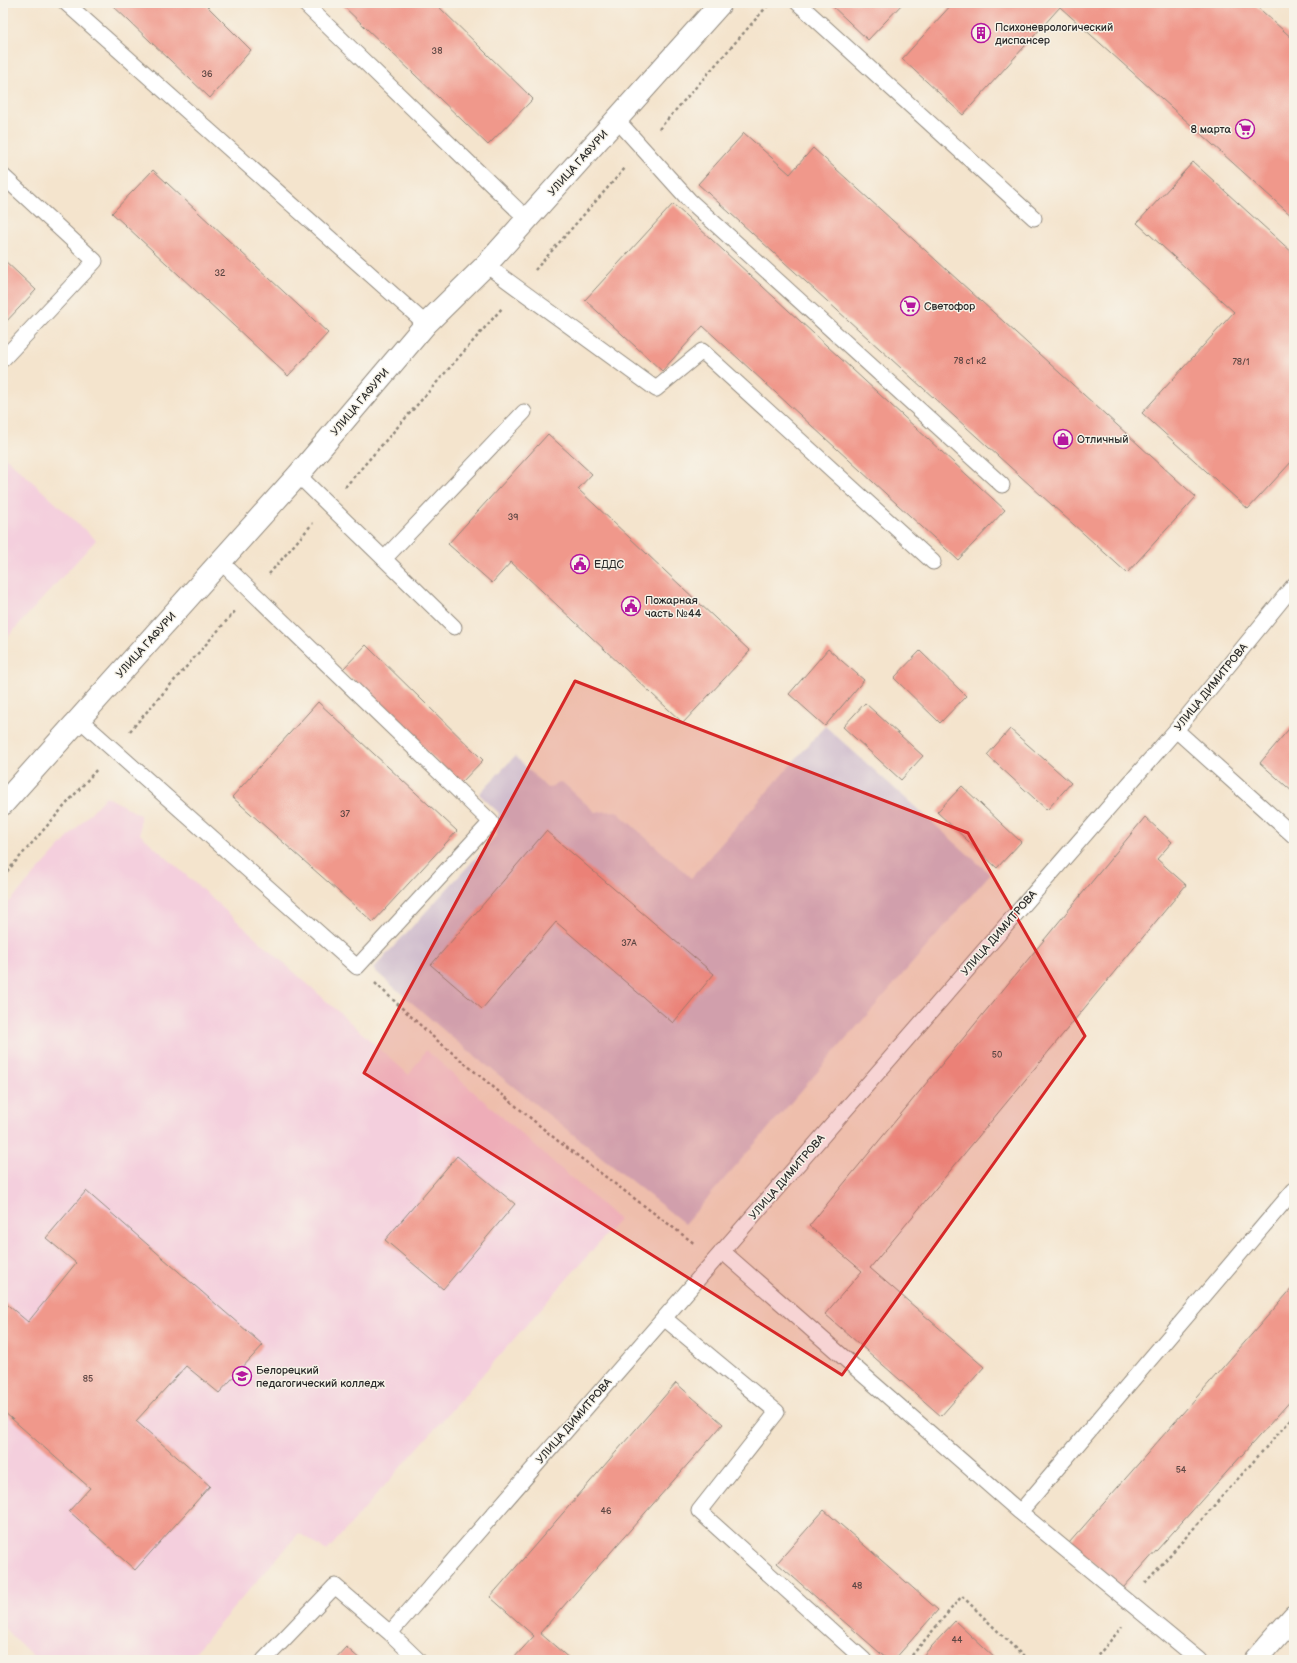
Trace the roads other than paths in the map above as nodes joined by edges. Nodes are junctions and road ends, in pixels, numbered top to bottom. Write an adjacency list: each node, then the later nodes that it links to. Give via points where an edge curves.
1 (66, 3): 10 (lane)
2 (304, 3): 8 (lane)
3 (721, 3): 5 (street, УЛИЦА ГАФУРИ)
4 (798, 3): 7 (lane)
5 (617, 120): 8 (street, УЛИЦА ГАФУРИ); 14 (lane, via 689,200)
6 (3, 176): 11 (lane, via 94,261)
7 (1034, 218)
8 (527, 219): 9 (street, УЛИЦА ГАФУРИ)
9 (486, 265): 10 (street, УЛИЦА ГАФУРИ); 17 (lane, via 656,389 702,351)
10 (426, 324): 13 (street, УЛИЦА ГАФУРИ)
11 (3, 359)
12 (524, 412): 15 (lane)
13 (298, 475): 15 (lane); 16 (street, УЛИЦА ГАФУРИ)
14 (1002, 485)
15 (384, 558): 19 (lane)
16 (220, 561): 20 (street, УЛИЦА ГАФУРИ); 20 (lane, via 491,822 357,967)
17 (933, 562)
18 (1293, 590): 21 (lane, УЛИЦА ДИМИТРОВА)
19 (454, 627)
20 (79, 719): 22 (street, УЛИЦА ГАФУРИ)
21 (1176, 730): 23 (lane); 25 (lane, УЛИЦА ДИМИТРОВА)
22 (3, 804)
23 (1294, 836)
24 (1294, 1190): 27 (lane)
25 (722, 1251): 26 (lane, УЛИЦА ДИМИТРОВА); 27 (lane)
26 (664, 1318): 29 (lane, УЛИЦА ДИМИТРОВА); 32 (lane, via 777,1412 699,1511)
27 (1020, 1512): 33 (lane)
28 (1294, 1616): 34 (street)
29 (390, 1633): 30 (lane, via 335,1586); 31 (lane)
30 (264, 1660)
31 (418, 1660)
32 (864, 1660)
33 (1199, 1660)
34 (1255, 1660)

